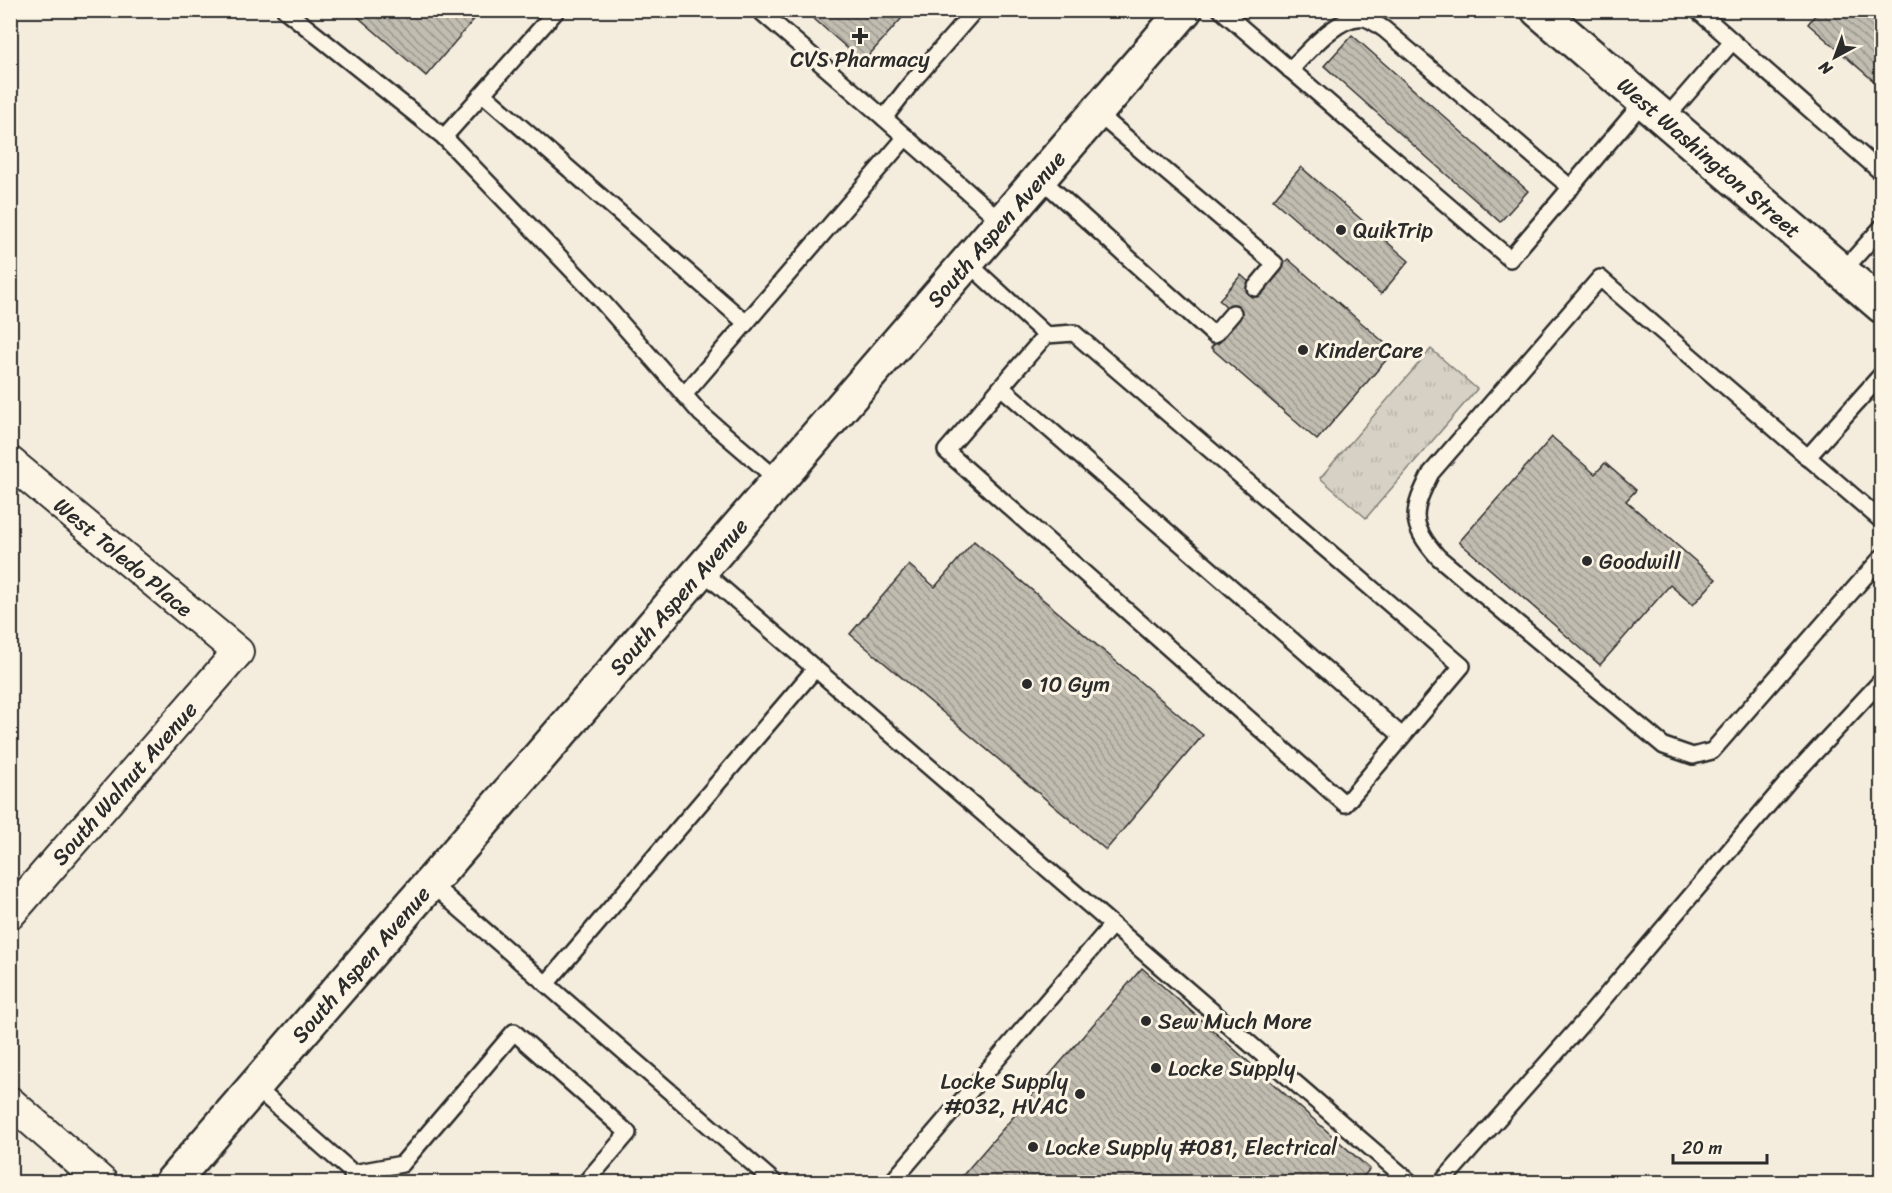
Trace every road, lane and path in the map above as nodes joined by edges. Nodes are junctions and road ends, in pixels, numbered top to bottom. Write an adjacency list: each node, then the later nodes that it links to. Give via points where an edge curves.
1 (285, 10): 15 (lane)
2 (557, 10): 11 (lane)
3 (759, 10): 14 (lane)
4 (975, 10): 14 (lane)
5 (1185, 10): 13 (main road, South Aspen Avenue)
6 (1221, 10): 10 (lane)
7 (1538, 10): 12 (main road, West Washington Street)
8 (1697, 10): 9 (lane)
9 (1732, 42): 12 (lane); 17 (lane)
10 (1290, 70): 19 (lane, via 1339,23 1352,17 1366,18 1384,29); 19 (lane, via 1510,259)
11 (483, 94): 15 (lane); 27 (lane)
12 (1655, 110): 19 (lane); 23 (main road, West Washington Street)
13 (1097, 112): 18 (main road, South Aspen Avenue); 24 (lane, via 1275,264)
14 (884, 118): 16 (lane)
15 (444, 137): 31 (lane, via 599,298)
16 (906, 137): 20 (lane); 27 (lane)
17 (1881, 173)
18 (1040, 178): 20 (main road, South Aspen Avenue); 26 (lane, via 1214,335)
19 (1571, 188)
20 (1002, 222): 22 (main road, South Aspen Avenue)
21 (1881, 226): 23 (lane)
22 (967, 262): 28 (lane); 34 (main road, South Aspen Avenue)
23 (1842, 272): 25 (main road, West Washington Street)
24 (1255, 288)
25 (1881, 306)
26 (1233, 313)
27 (746, 323): 31 (lane)
28 (1046, 335): 30 (lane); 41 (lane, via 1074,333 1462,666)
29 (1881, 374): 32 (lane)
30 (1001, 387): 41 (lane); 41 (lane, via 946,451 1345,804)
31 (684, 395): 34 (lane)
32 (1807, 458): 35 (lane); 36 (lane, via 1600,279 1431,473 1418,499 1416,519 1425,541 1438,556 1664,746 1693,756 1712,751)
33 (10, 462): 38 (street, West Toledo Place)
34 (778, 480): 37 (main road, South Aspen Avenue)
35 (1881, 521)
36 (1881, 557)
37 (700, 569): 39 (lane); 42 (main road, South Aspen Avenue)
38 (238, 652): 43 (street, South Walnut Avenue)
39 (815, 669): 44 (lane); 45 (lane)
40 (1881, 680): 55 (lane, via 1791,778)
41 (1402, 736)
42 (430, 883): 45 (lane); 46 (main road, South Aspen Avenue)
43 (10, 914)
44 (1112, 925): 53 (lane); 54 (lane)
45 (546, 984): 52 (lane)
46 (255, 1087): 48 (lane); 50 (main road, South Aspen Avenue)
47 (10, 1102): 49 (street)
48 (352, 1178): 51 (lane, via 402,1164 514,1032 628,1132)
49 (102, 1182)
50 (172, 1182)
51 (586, 1182)
52 (774, 1182)
53 (892, 1182)
54 (1410, 1182)
55 (1443, 1182)

